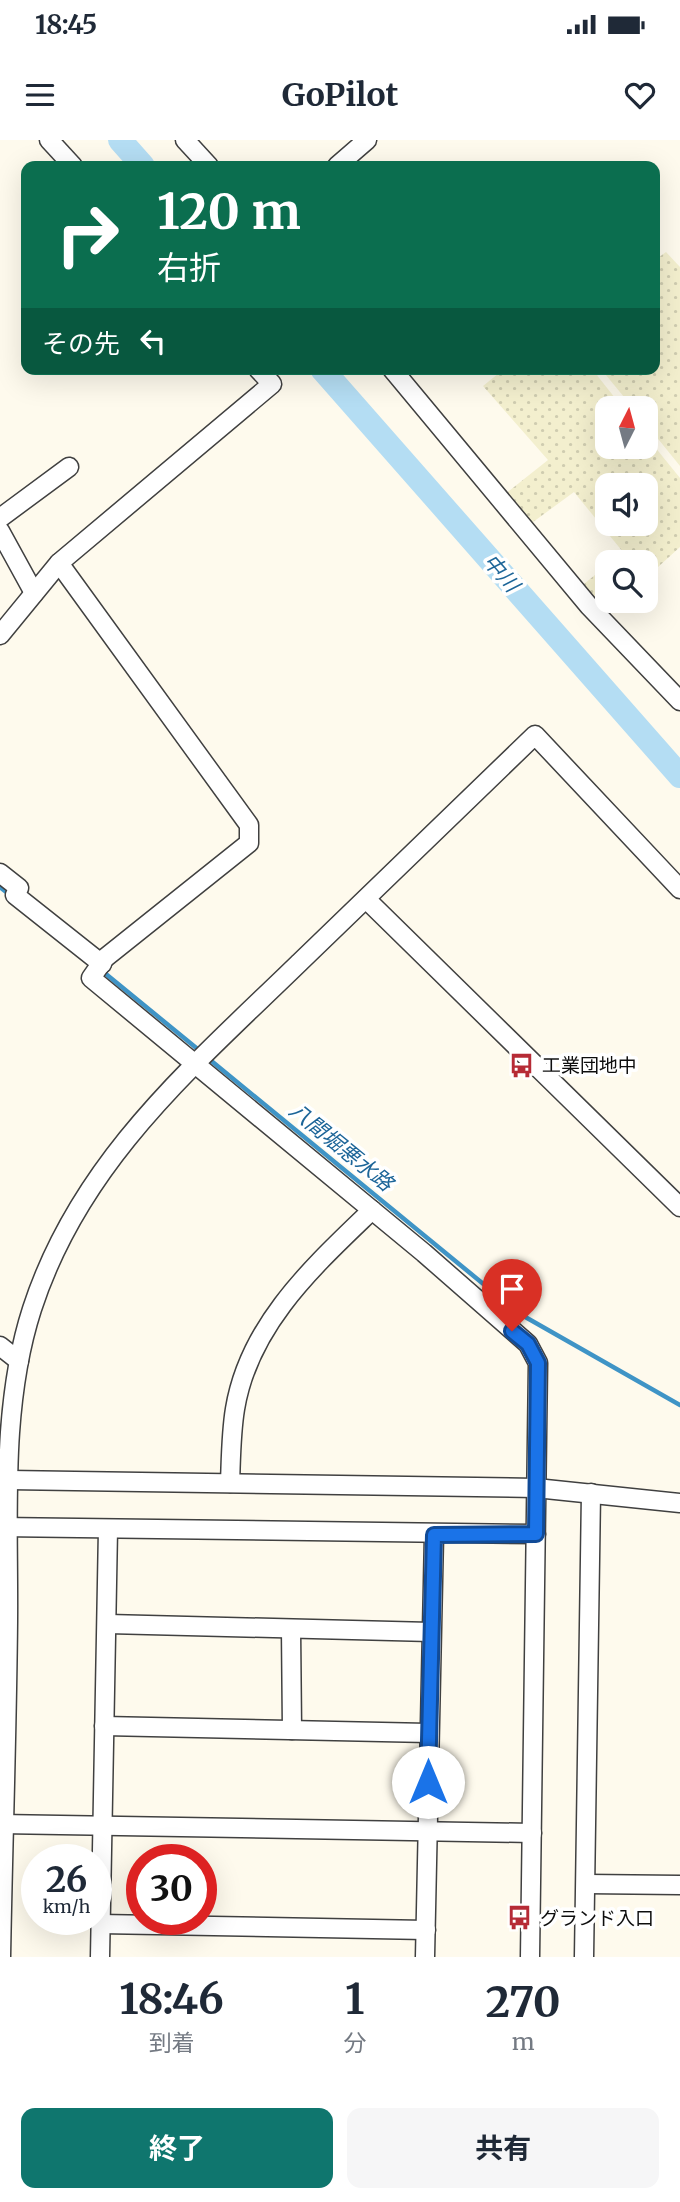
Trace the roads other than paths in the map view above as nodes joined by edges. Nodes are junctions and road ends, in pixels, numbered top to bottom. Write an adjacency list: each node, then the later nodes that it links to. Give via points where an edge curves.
1 (49, 140): 4 (street)
2 (185, 140): 5 (street)
3 (367, 140): 6 (street)
4 (68, 161)
5 (204, 161)
6 (343, 161)
7 (263, 375): 12 (street, via 271,384)
8 (398, 375): 15 (street, via 589,606)
9 (69, 467): 10 (street)
10 (0, 518)
11 (0, 531): 13 (street)
12 (59, 563): 13 (street); 19 (street, via 249,825 248,842 105,958)
13 (34, 593): 14 (street)
14 (0, 635)
15 (680, 701)
16 (0, 873): 19 (street, via 19,888 15,895)
17 (680, 888): 18 (street, via 535,735)
18 (366, 899): 20 (street); 21 (street)
19 (99, 968): 20 (street, via 91,978)
20 (196, 1063): 22 (street); 24 (street, via 127,1135 66,1226 31,1311)
21 (679, 1203)
22 (372, 1210): 26 (street, via 310,1270 258,1343 236,1406); 27 (street, via 535,1354)
23 (0, 1346): 24 (street)
24 (19, 1361): 25 (street)
25 (9, 1480): 26 (street); 30 (street)
26 (230, 1483): 27 (street)
27 (536, 1488): 28 (street); 32 (street)
28 (591, 1493): 29 (street); 46 (street)
29 (680, 1503)
30 (4, 1527): 31 (street); 35 (street)
31 (108, 1529): 33 (street); 34 (street)
32 (536, 1534): 33 (street); 44 (street)
33 (434, 1535): 37 (street)
34 (108, 1624): 36 (street); 38 (street)
35 (4, 1626): 41 (street)
36 (291, 1629): 37 (street); 39 (street)
37 (431, 1632): 40 (street)
38 (104, 1726): 39 (street); 42 (street)
39 (292, 1730): 40 (street)
40 (428, 1733): 43 (street)
41 (2, 1825): 42 (street); 51 (street)
42 (103, 1826): 43 (street); 45 (street)
43 (428, 1830): 44 (street); 49 (street)
44 (532, 1833): 54 (street)
45 (102, 1844)
46 (586, 1884): 47 (street); 55 (street)
47 (680, 1885)
48 (112, 1924): 49 (street)
49 (426, 1930): 53 (street)
50 (100, 1935): 52 (street)
51 (1, 1957)
52 (100, 1957)
53 (425, 1957)
54 (530, 1957)
55 (584, 1957)

